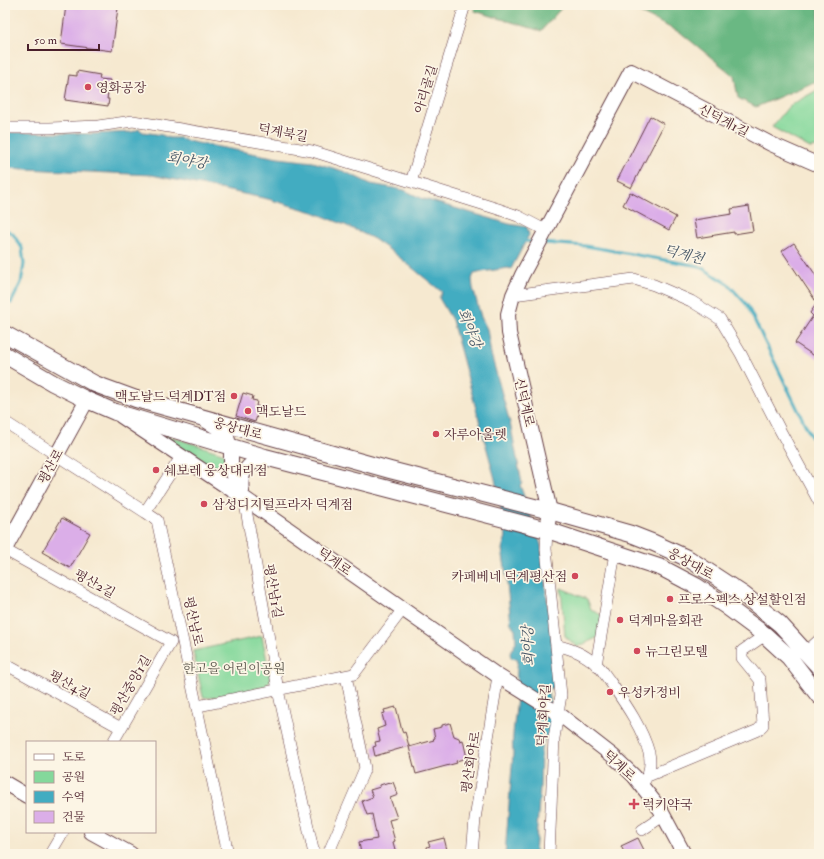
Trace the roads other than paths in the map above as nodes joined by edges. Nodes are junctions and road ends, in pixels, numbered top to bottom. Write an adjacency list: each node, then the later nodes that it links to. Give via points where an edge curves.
1 (465, 5): 4 (street, 아리골길)
2 (5, 128): 4 (street, 덕계북길, via 91,126 133,121 312,151)
3 (819, 165): 5 (street, 신덕계1길, via 757,137 631,71)
4 (411, 182): 5 (street, 덕계북길, via 518,216)
5 (546, 230): 6 (street, 신덕계로)
6 (513, 295): 19 (street, via 634,280 654,285 692,301 720,319); 21 (street, 신덕계로, via 508,314 509,332)
7 (5, 334): 9 (main road, 웅상대로)
8 (5, 355): 10 (main road)
9 (96, 384): 10 (main road, 평산로); 12 (main road, 웅상대로)
10 (87, 400): 11 (main road); 15 (street, 평산로)
11 (115, 412): 14 (main road); 16 (street, 덕계로)
12 (201, 418): 14 (street, via 224,434); 21 (main road, 웅상대로)
13 (5, 422): 15 (street, 평산남로)
14 (231, 447): 17 (main road); 18 (street, via 231,468)
15 (56, 456): 20 (street, 평산남로); 23 (street, 평산로)
16 (181, 457): 18 (street, 덕계로); 20 (street)
17 (265, 457): 18 (street, via 250,463 246,468 241,486); 22 (main road)
18 (244, 498): 25 (street, 덕계로); 37 (street, 평산남1길)
19 (819, 502)
20 (145, 512): 27 (street, 평산남로, via 157,520)
21 (550, 512): 22 (street, 신덕계로); 31 (main road, 웅상대로, via 631,534 689,559 760,607)
22 (543, 529): 24 (main road); 30 (street, 덕계회야길)
23 (5, 549): 29 (street, 평산2길)
24 (615, 553): 26 (main road, via 662,568 696,586); 33 (street)
25 (403, 609): 35 (street, via 354,674); 36 (street, 덕계로)
26 (765, 635): 38 (main road, via 789,657); 43 (street, via 742,651 742,658 760,680 763,725 758,730)
27 (183, 639): 29 (street); 39 (street, 평산남로)
28 (819, 640): 31 (street)
29 (171, 642): 41 (street, 평산중앙1길)
30 (556, 645): 33 (street, via 577,650); 40 (street, 덕계회야길, via 561,695)
31 (806, 652): 34 (main road, 웅상대로)
32 (5, 664): 41 (street, 평산4길)
33 (596, 665): 43 (street, via 620,695 639,729 649,754 650,765)
34 (819, 667)
35 (346, 676): 37 (street); 54 (street, via 366,768)
36 (501, 678): 40 (street, 덕계로); 55 (street, 평산회야로, via 475,819)
37 (278, 690): 39 (street); 53 (street, 평산남1길)
38 (819, 696)
39 (198, 706): 52 (street, 평산남로)
40 (556, 712): 43 (street, 덕계로, via 613,756 634,776); 56 (street, 덕계회야길)
41 (121, 728): 42 (street, 평산중앙1길)
42 (114, 741)
43 (644, 781): 46 (street, 덕계로)
44 (5, 783): 45 (street)
45 (26, 795)
46 (663, 816): 47 (street); 57 (street, 덕계로)
47 (642, 830)
48 (62, 833): 50 (street)
49 (93, 833): 51 (street)
50 (50, 854)
51 (131, 854)
52 (228, 854)
53 (314, 854)
54 (328, 854)
55 (472, 854)
56 (549, 854)
57 (684, 854)

